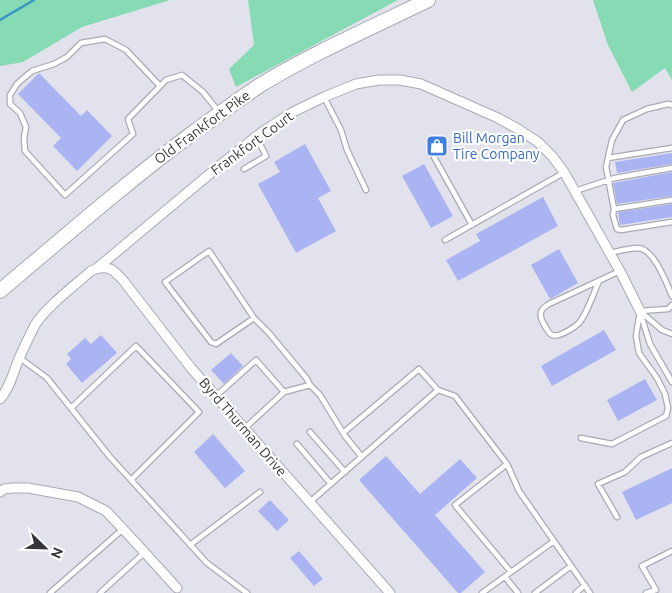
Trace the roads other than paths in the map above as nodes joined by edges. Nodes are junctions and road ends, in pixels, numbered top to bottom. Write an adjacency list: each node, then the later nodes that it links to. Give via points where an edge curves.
1 (428, 0): 5 (main road, Old Frankfort Pike, via 301,62)
2 (160, 86): 2 (lane, via 128,119 133,134 65,195 25,151 26,127 20,113 10,104 10,95 17,84 32,71 67,57 81,43 106,39 126,50); 5 (lane, via 166,80 182,75 203,92)
3 (324, 97): 6 (street, Frankfort Court, via 293,112); 12 (street, Frankfort Court, via 356,84 379,80 421,84 518,129 538,142); 14 (lane)
4 (672, 105): 9 (lane, via 647,109 623,120 612,140)
5 (220, 113): 25 (main road, Old Frankfort Pike, via 124,186)
6 (257, 138): 11 (lane, via 266,156); 22 (street, Frankfort Court)
7 (672, 148): 9 (lane)
8 (434, 157): 19 (lane)
9 (608, 158): 13 (lane)
10 (672, 168): 13 (lane)
11 (244, 169)
12 (565, 172): 15 (street, Frankfort Court); 19 (lane)
13 (608, 180): 15 (lane); 17 (lane)
14 (366, 190)
15 (575, 191): 21 (street, Frankfort Court)
16 (672, 200): 17 (lane)
17 (614, 209): 18 (lane, via 617,229 621,230)
18 (672, 222)
19 (472, 225): 20 (lane)
20 (445, 240)
21 (610, 253): 23 (street, Frankfort Court); 26 (lane, via 640,248 646,251)
22 (96, 269): 31 (street, Frankfort Court, via 45,312); 36 (street, Byrd Thurman Drive, via 108,268 122,279)
23 (620, 271): 24 (lane); 28 (street, Frankfort Court)
24 (599, 281): 24 (lane, via 543,308 541,316 550,334 560,336 578,324)
25 (0, 291)
26 (672, 296)
27 (672, 306): 28 (lane)
28 (640, 311): 30 (lane, via 662,330); 32 (lane, via 650,344); 42 (lane, via 636,336 639,353 665,394 666,416 612,444)
29 (254, 318): 29 (lane, via 216,344 211,342 165,282 209,251); 33 (lane)
30 (672, 334)
31 (20, 358): 37 (street, Frankfort Court); 38 (lane, via 47,378)
32 (672, 382)
33 (310, 385): 35 (lane); 41 (lane, via 320,395)
34 (438, 390): 41 (lane, via 420,369); 45 (lane); 46 (lane, via 455,396)
35 (284, 392): 36 (lane, via 256,360); 39 (lane)
36 (216, 396): 39 (street, Byrd Thurman Drive)
37 (0, 399)
38 (71, 408): 48 (lane); 48 (lane, via 136,346 199,412)
39 (245, 428): 52 (street, Byrd Thurman Drive)
40 (310, 432): 47 (lane)
41 (343, 433): 45 (lane)
42 (581, 438)
43 (672, 443): 53 (lane, via 641,458 625,472 598,484)
44 (297, 444): 49 (lane)
45 (362, 457): 47 (lane)
46 (507, 464): 55 (lane, via 519,491); 60 (lane, via 456,505)
47 (345, 472): 49 (lane)
48 (131, 480): 56 (lane)
49 (331, 484): 52 (lane)
50 (1, 488): 54 (street, via 28,488 78,497 106,511)
51 (260, 492): 56 (lane)
52 (310, 502): 68 (street, Byrd Thurman Drive)
53 (617, 517)
54 (123, 529): 58 (street); 65 (lane)
55 (554, 541): 59 (lane); 60 (lane)
56 (190, 545): 67 (lane, via 207,563)
57 (672, 551): 64 (lane, via 642,566)
58 (145, 552): 63 (street); 66 (lane)
59 (571, 566): 62 (lane); 71 (lane)
60 (511, 572): 61 (lane)
61 (505, 577): 69 (lane); 70 (lane)
62 (585, 585): 72 (lane); 73 (lane)
63 (179, 590)
64 (657, 592): 74 (lane)
65 (50, 593)
66 (100, 593)
67 (247, 593)
68 (390, 593)
69 (482, 593)
70 (518, 593)
71 (535, 593)
72 (576, 593)
73 (590, 593)
74 (646, 593)

